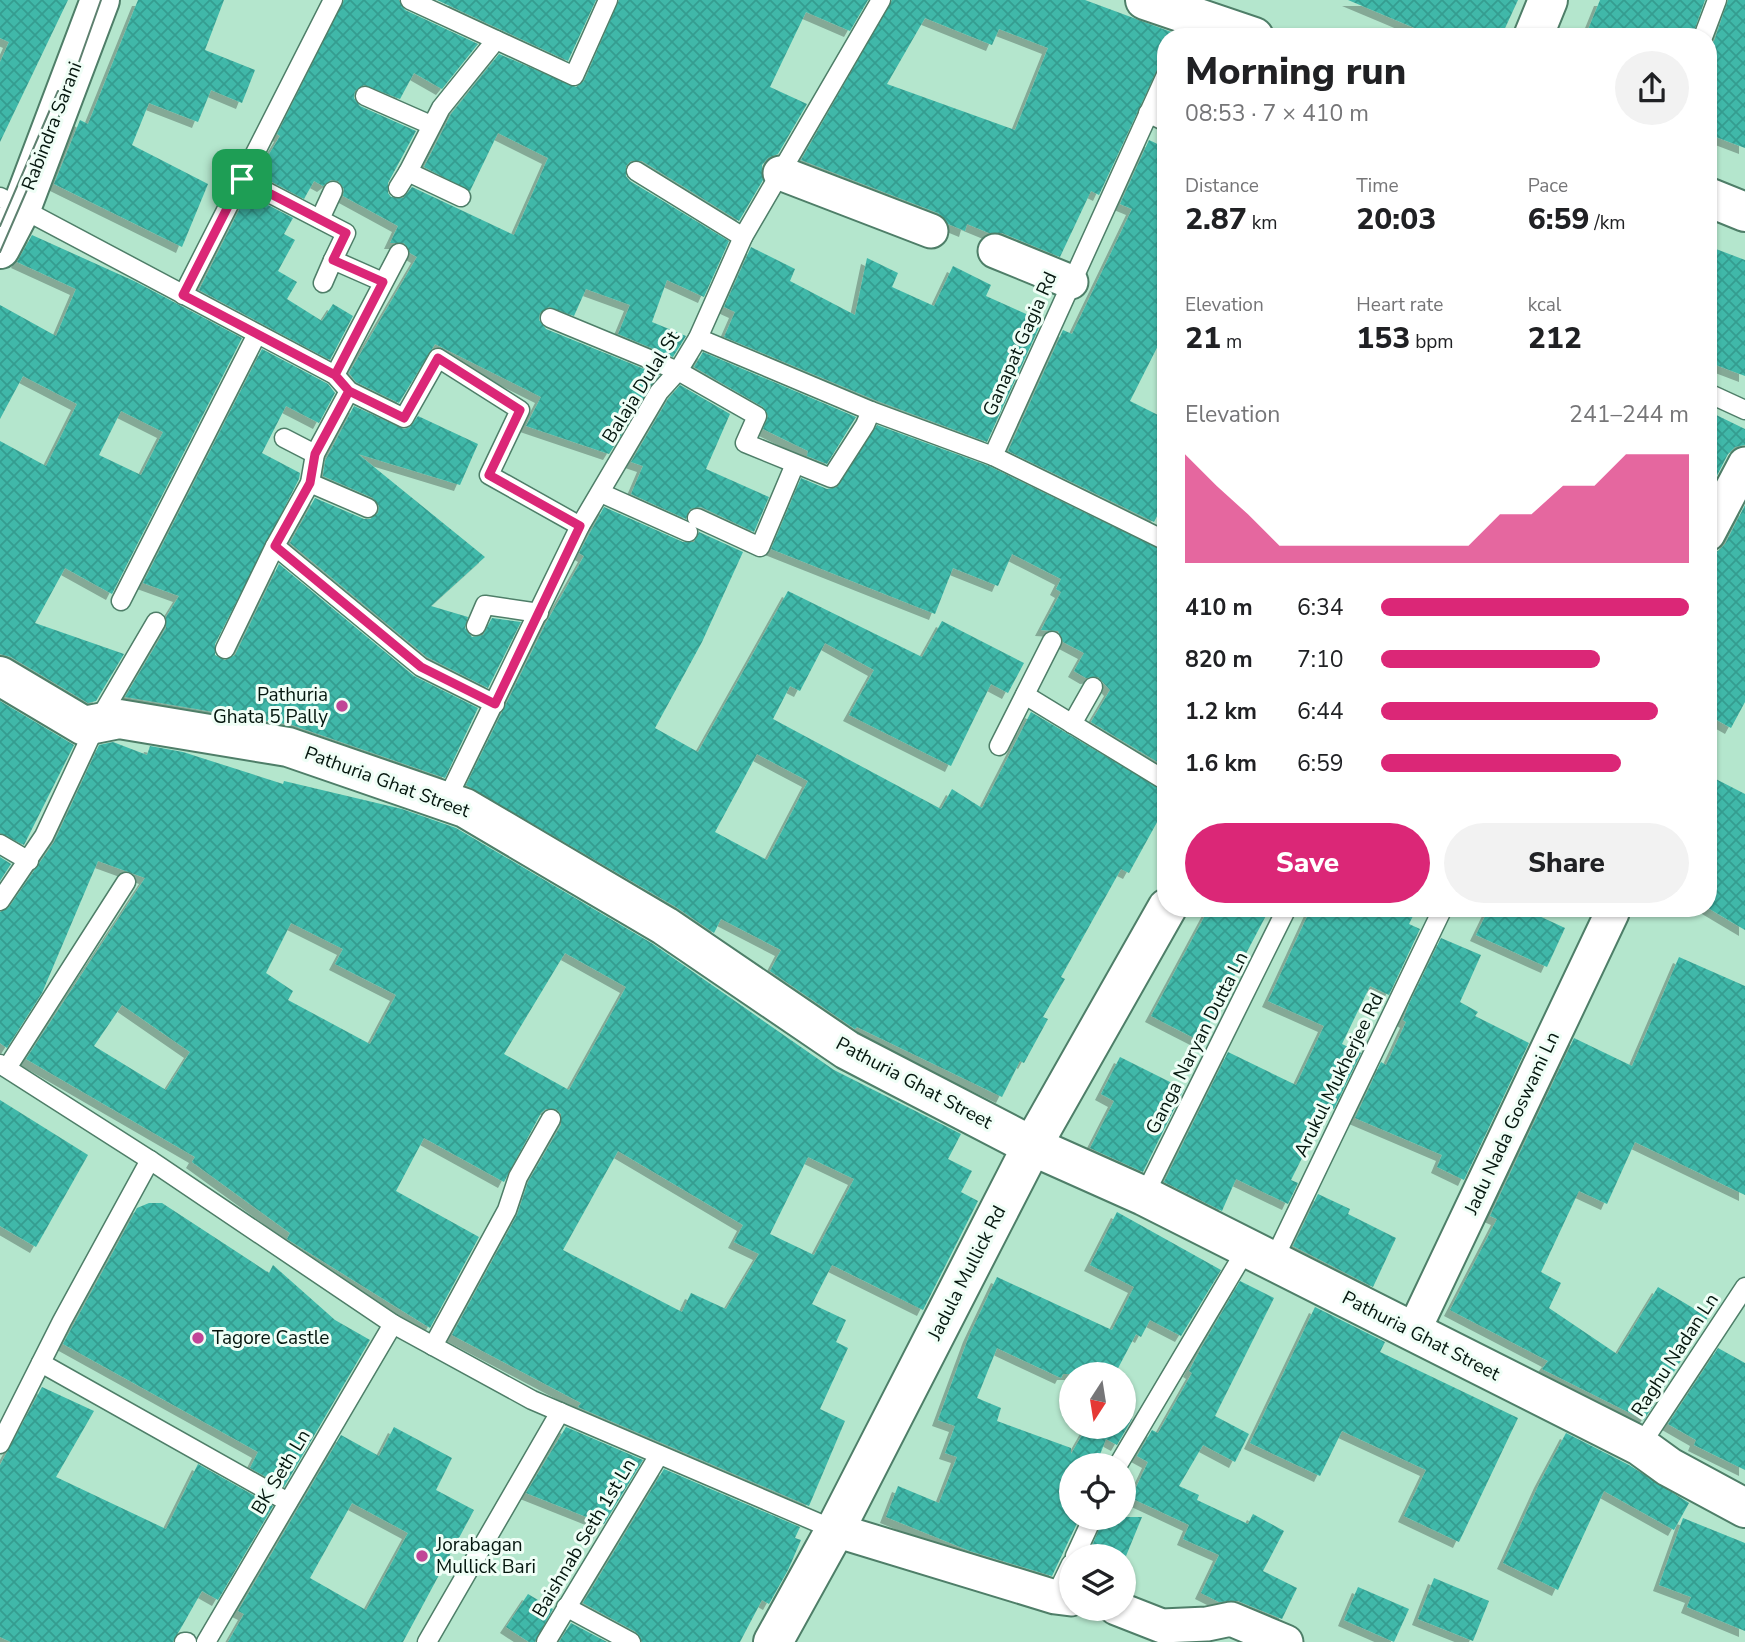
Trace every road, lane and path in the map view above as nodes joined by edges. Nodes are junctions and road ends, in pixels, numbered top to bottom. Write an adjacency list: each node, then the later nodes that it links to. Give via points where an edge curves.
1 (100, 0): 27 (street, Rabindra Sarani)
2 (333, 0): 22 (lane)
3 (410, 0): 13 (lane)
4 (608, 0): 13 (lane, via 574,76)
5 (881, 0): 21 (lane, Balaja Dulal St)
6 (1145, 0): 9 (street)
7 (1548, 0): 11 (street)
8 (1717, 0): 12 (lane)
9 (1193, 18): 10 (street)
10 (1225, 28)
11 (1537, 28)
12 (1706, 28)
13 (496, 40): 18 (lane)
14 (1157, 94): 16 (lane, Ganapat Gagia Rd)
15 (365, 96): 18 (lane)
16 (1148, 113): 17 (lane); 37 (lane, Ganapat Gagia Rd)
17 (1157, 118)
18 (431, 125): 20 (lane)
19 (636, 171): 31 (lane)
20 (408, 172): 23 (lane); 25 (lane)
21 (780, 173): 30 (street); 31 (lane, Balaja Dulal St)
22 (242, 179): 29 (lane); 39 (lane)
23 (398, 188)
24 (333, 191): 29 (lane)
25 (461, 197)
26 (1717, 201): 28 (street)
27 (10, 203): 32 (street, Rabindra Sarani); 39 (lane)
28 (1745, 212)
29 (320, 219): 35 (lane, via 346,233)
30 (931, 231)
31 (743, 237): 42 (lane, Balaja Dulal St)
32 (0, 249)
33 (995, 251): 37 (street)
34 (399, 253): 36 (lane)
35 (333, 260): 36 (lane); 38 (lane)
36 (383, 282): 44 (lane)
37 (1071, 282): 51 (lane, Ganapat Gagia Rd)
38 (323, 283)
39 (183, 295): 41 (lane)
40 (550, 318): 43 (lane)
41 (257, 334): 44 (lane); 61 (lane)
42 (698, 338): 43 (lane, Balaja Dulal St); 48 (lane)
43 (678, 372): 52 (lane, via 757,416 745,443); 55 (lane, Balaja Dulal St, via 659,392)
44 (335, 375): 45 (lane)
45 (349, 391): 50 (lane); 58 (lane, via 404,418 438,358 520,410 489,475)
46 (1717, 397): 47 (lane)
47 (1745, 410)
48 (871, 411): 51 (lane); 52 (lane, via 831,478)
49 (284, 438): 50 (lane)
50 (315, 454): 54 (lane)
51 (993, 456): 59 (lane)
52 (795, 464): 55 (lane, via 760,547)
53 (1745, 464): 57 (street)
54 (310, 483): 56 (lane); 60 (lane)
55 (601, 493): 58 (lane, Balaja Dulal St)
56 (368, 508)
57 (1717, 517)
58 (580, 526): 62 (lane, Balaja Dulal St)
59 (1157, 537)
60 (275, 546): 66 (lane); 70 (lane, via 421,667)
61 (121, 601)
62 (539, 612): 64 (lane, via 485,605); 70 (lane, Balaja Dulal St)
63 (156, 622): 71 (lane)
64 (475, 626)
65 (1052, 640): 69 (lane)
66 (225, 649)
67 (0, 676): 71 (street, Pathuria Ghat Street, via 84,726)
68 (1093, 687): 72 (lane)
69 (1025, 695): 72 (lane); 73 (lane)
70 (495, 704): 75 (lane, Balaja Dulal St)
71 (99, 721): 75 (street, Pathuria Ghat Street, via 120,719 288,747); 77 (lane)
72 (1072, 724): 74 (lane)
73 (999, 746)
74 (1157, 776)
75 (446, 801): 86 (street, Pathuria Ghat Street, via 665,926 847,1050)
76 (0, 844): 77 (lane)
77 (29, 861): 79 (lane)
78 (126, 882): 84 (lane)
79 (0, 901)
80 (1162, 917): 86 (street, Jadula Mullick Rd)
81 (1283, 917): 88 (lane, Ganga Naryan Dutta Ln)
82 (1438, 917): 89 (lane, Arukul Mukherjee Rd)
83 (1611, 917): 92 (street, Jadu Nada Goswami Ln)
84 (4, 1066): 87 (lane)
85 (551, 1119): 93 (lane)
86 (1032, 1146): 88 (street, Pathuria Ghat Street); 102 (street, Jadula Mullick Rd)
87 (150, 1160): 91 (lane); 94 (lane)
88 (1144, 1196): 89 (street, Pathuria Ghat Street)
89 (1260, 1255): 92 (street, Pathuria Ghat Street); 98 (lane, Arukul Mukherjee Rd)
90 (1745, 1287): 97 (lane, Raghu Nadan Ln)
91 (393, 1324): 93 (lane); 100 (lane, BK Seth Ln)
92 (1413, 1332): 97 (street, Pathuria Ghat Street)
93 (433, 1346): 95 (lane)
94 (41, 1363): 96 (lane); 100 (lane)
95 (560, 1412): 99 (lane); 107 (lane)
96 (0, 1444)
97 (1640, 1446): 101 (street, Pathuria Ghat Street)
98 (1126, 1453)
99 (659, 1455): 102 (lane); 104 (lane, Baishnab Seth 1st Ln)
100 (288, 1502): 106 (lane, BK Seth Ln)
101 (1745, 1508)
102 (835, 1530): 103 (street); 110 (street, Jadula Mullick Rd)
103 (1059, 1597)
104 (566, 1607): 108 (lane, Baishnab Seth 1st Ln); 109 (lane)
105 (1130, 1623): 111 (street, via 1207,1625 1231,1619)
106 (206, 1642)
107 (427, 1642)
108 (546, 1642)
109 (631, 1642)
110 (773, 1642)
111 (1286, 1642)

